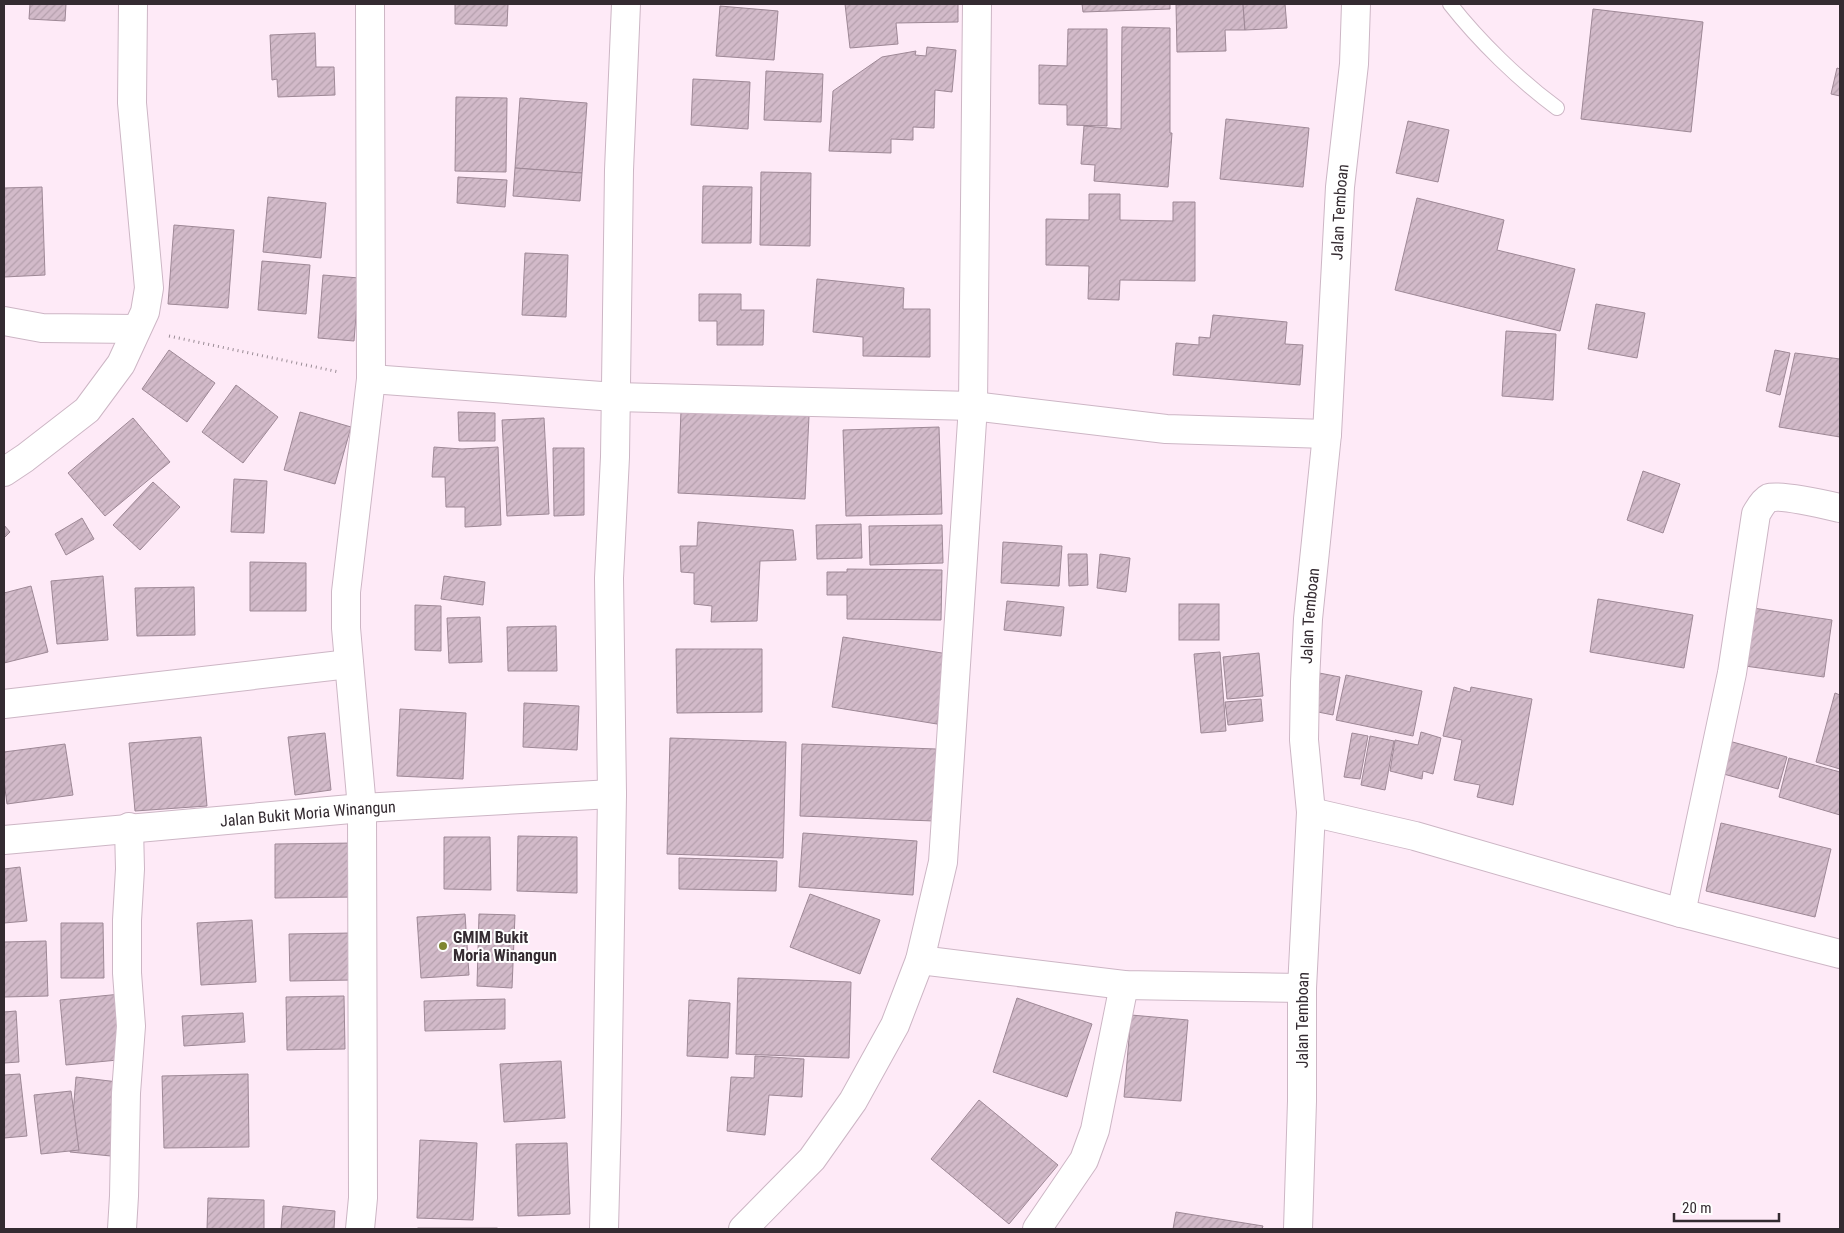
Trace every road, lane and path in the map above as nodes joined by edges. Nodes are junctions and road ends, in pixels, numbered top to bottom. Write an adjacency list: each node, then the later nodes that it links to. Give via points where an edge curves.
1 (133, 4): 9 (street, via 132,103 150,288 145,312)
2 (370, 4): 10 (street)
3 (626, 4): 11 (street)
4 (977, 4): 12 (street)
5 (1356, 4): 13 (street, Jalan Temboan, via 1354,64 1340,187)
6 (1450, 4): 7 (lane, via 1474,33 1537,94)
7 (1557, 108)
8 (4, 321): 9 (street, via 42,328)
9 (136, 330): 10 (path); 14 (street, via 121,364 87,410)
10 (371, 379): 11 (street); 16 (street, via 346,592)
11 (615, 397): 12 (street); 18 (street, via 609,578)
12 (973, 406): 13 (street, via 1166,430); 25 (street, via 943,862)
13 (1327, 434): 20 (street, Jalan Temboan, via 1305,673 1304,740)
14 (4, 472)
15 (1840, 508): 23 (street, via 1768,498 1756,514 1732,673)
16 (349, 664): 17 (street); 19 (street)
17 (4, 704)
18 (612, 794): 19 (street, Jalan Bukit Moria Winangun); 30 (street)
19 (362, 808): 21 (street, Jalan Bukit Moria Winangun); 29 (street, via 363,1198)
20 (1311, 812): 23 (street, via 1415,836); 27 (street, Jalan Temboan)
21 (129, 827): 22 (street, Jalan Bukit Moria Winangun); 28 (street, via 127,973 131,1026)
22 (4, 840)
23 (1681, 913): 24 (street)
24 (1840, 954)
25 (920, 960): 26 (street); 31 (street, via 895,1025 853,1101 812,1159)
26 (1124, 985): 27 (street); 32 (street, via 1095,1130 1084,1160)
27 (1302, 988): 33 (street, Jalan Temboan)
28 (122, 1229)
29 (360, 1229)
30 (604, 1229)
31 (743, 1229)
32 (1037, 1229)
33 (1298, 1229)

